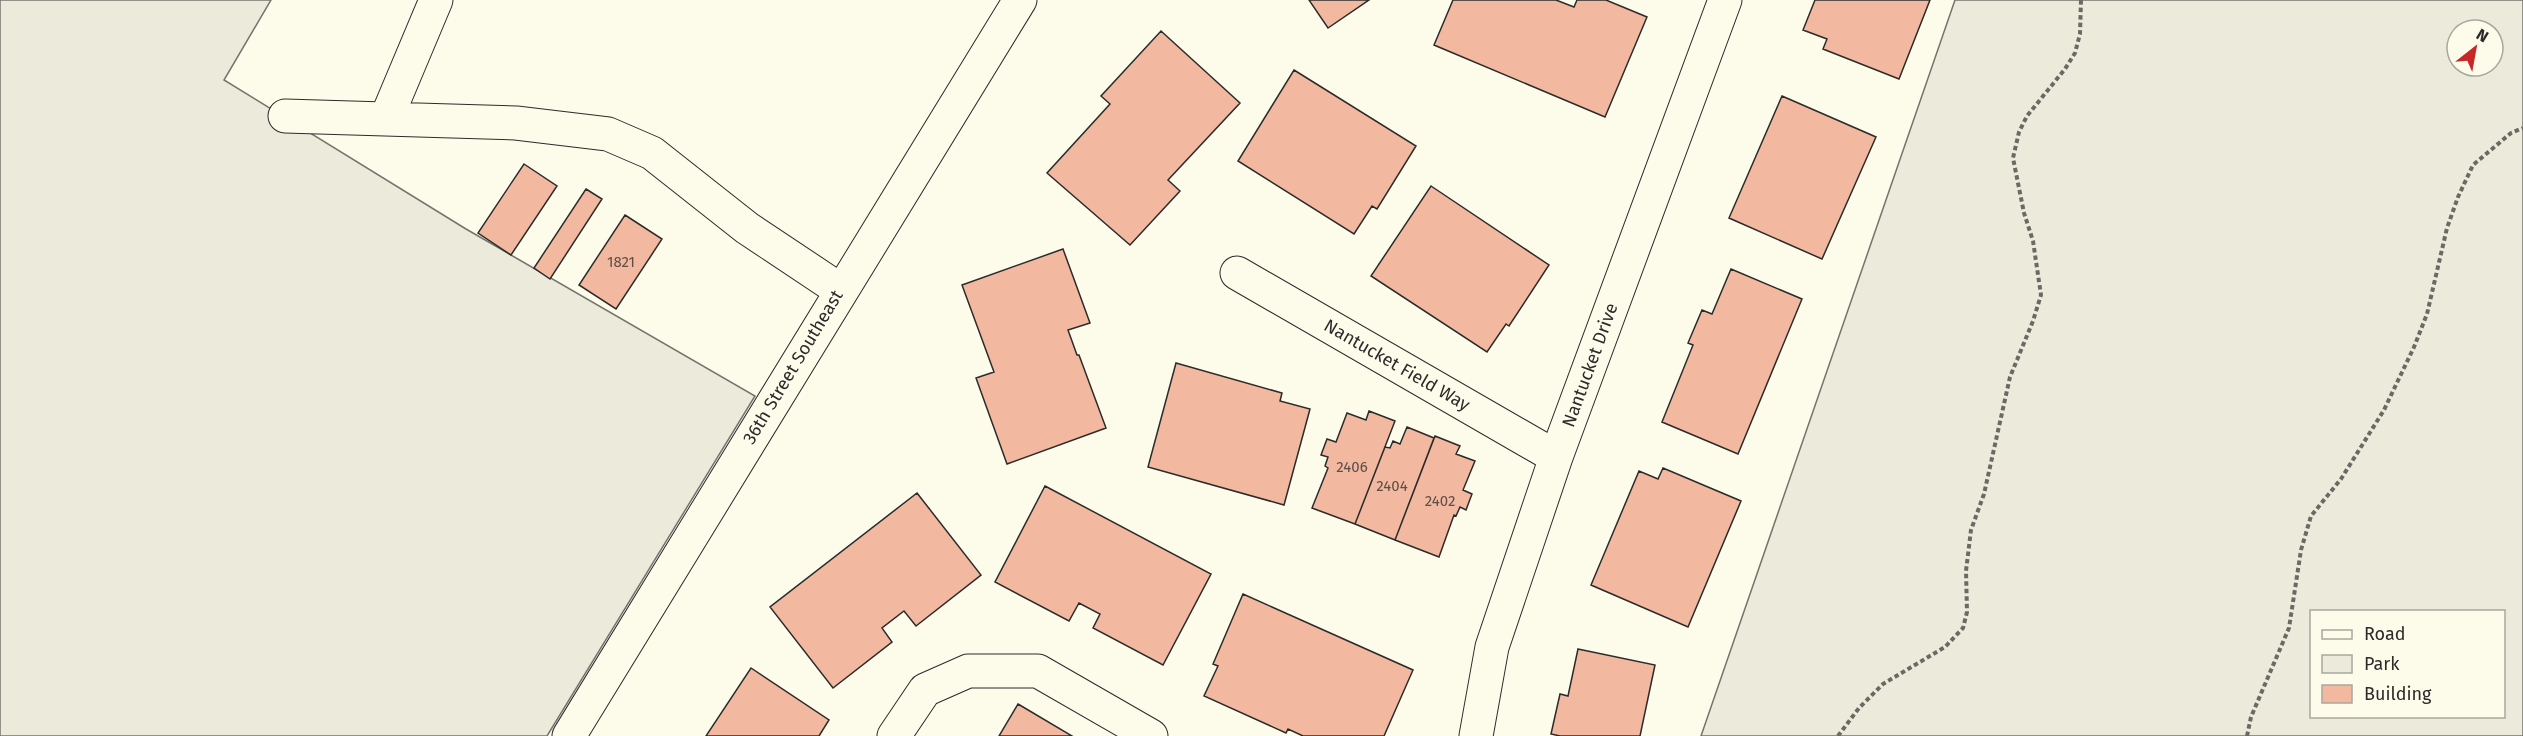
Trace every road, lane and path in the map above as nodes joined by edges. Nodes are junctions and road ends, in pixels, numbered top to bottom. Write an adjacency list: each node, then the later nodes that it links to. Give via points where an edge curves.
1 (436, 0): 6 (street)
2 (1020, 0): 9 (street, 36th Street Southeast)
3 (1725, 0): 10 (street, Nantucket Drive)
4 (2081, 0): 15 (path, via 2075,53 2027,116 2013,158 2041,295 2010,377 1984,494 1971,530 1963,628 1945,647 1878,689)
5 (285, 116): 6 (street)
6 (386, 119): 9 (street, via 516,123 608,134 652,153 747,228)
7 (2523, 128): 16 (path, via 2511,133 2473,165 2447,228 2430,303 2414,347 2384,410 2342,479 2311,516 2301,550 2289,628 2251,717)
8 (1237, 273): 10 (street, Nantucket Field Way)
9 (840, 290): 11 (street, 36th Street Southeast)
10 (1556, 457): 14 (street, Nantucket Drive, via 1492,647)
11 (569, 736)
12 (894, 736): 13 (street, via 925,690 968,671 1038,670)
13 (1151, 736)
14 (1476, 736)
15 (1838, 736)
16 (2247, 736)

